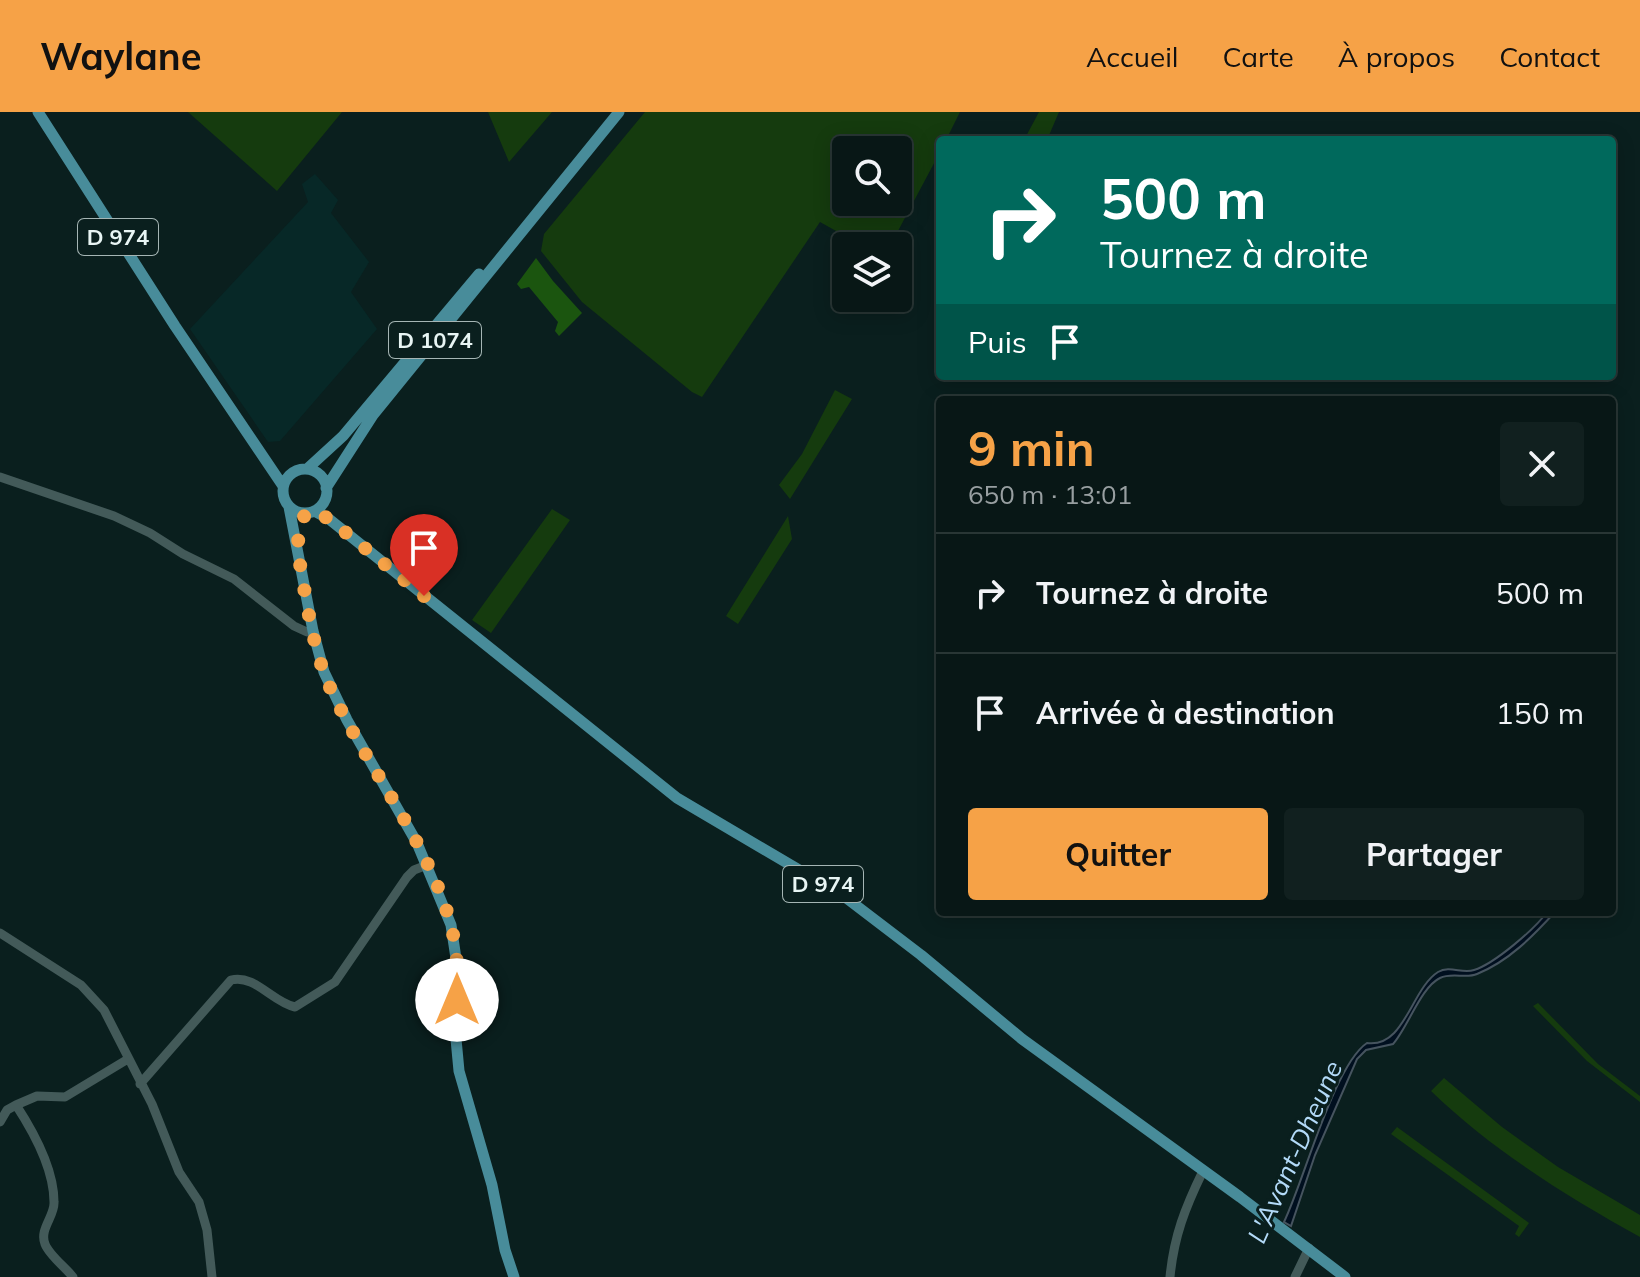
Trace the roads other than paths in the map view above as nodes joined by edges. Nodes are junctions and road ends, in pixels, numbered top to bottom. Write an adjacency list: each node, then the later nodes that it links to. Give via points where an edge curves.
1 (38, 112): 4 (main road, D 974)
2 (619, 112): 3 (main road, D 1074)
3 (549, 196): 5 (main road, D 1074, via 343,436); 8 (main road, D 1074, via 373,415)
4 (248, 435): 5 (main road, D 974, via 280,465); 7 (main road, D 974)
5 (302, 470): 7 (main road); 8 (main road, via 320,476)
6 (0, 477): 13 (street, via 150,533 234,579 294,626)
7 (283, 486): 9 (main road)
8 (326, 492): 10 (main road, via 322,505); 11 (main road, D 974, via 336,515)
9 (289, 507): 10 (main road); 12 (main road)
10 (310, 512): 11 (main road, D 974, via 329,519); 12 (main road, via 298,534)
11 (367, 549): 20 (main road, D 974, via 677,798 856,905 1022,1039)
12 (298, 553): 13 (main road)
13 (313, 631): 14 (main road, via 332,690)
14 (427, 865): 17 (street, via 407,877 335,982 295,1007 240,977 231,980); 24 (main road, via 454,936 459,1071)
15 (0, 933): 16 (street, via 81,985 104,1010)
16 (128, 1059): 17 (street); 18 (street, via 65,1097 37,1096)
17 (140, 1084): 23 (street, via 179,1172 199,1202)
18 (16, 1105): 19 (street); 22 (street, via 38,1140 52,1188 54,1207 45,1244)
19 (0, 1122)
20 (1203, 1171): 21 (main road, D 974); 25 (street, via 1185,1207)
21 (1309, 1248): 26 (street); 27 (main road, D 974)
22 (73, 1277)
23 (212, 1277)
24 (514, 1277)
25 (1170, 1277)
26 (1295, 1277)
27 (1345, 1277)

